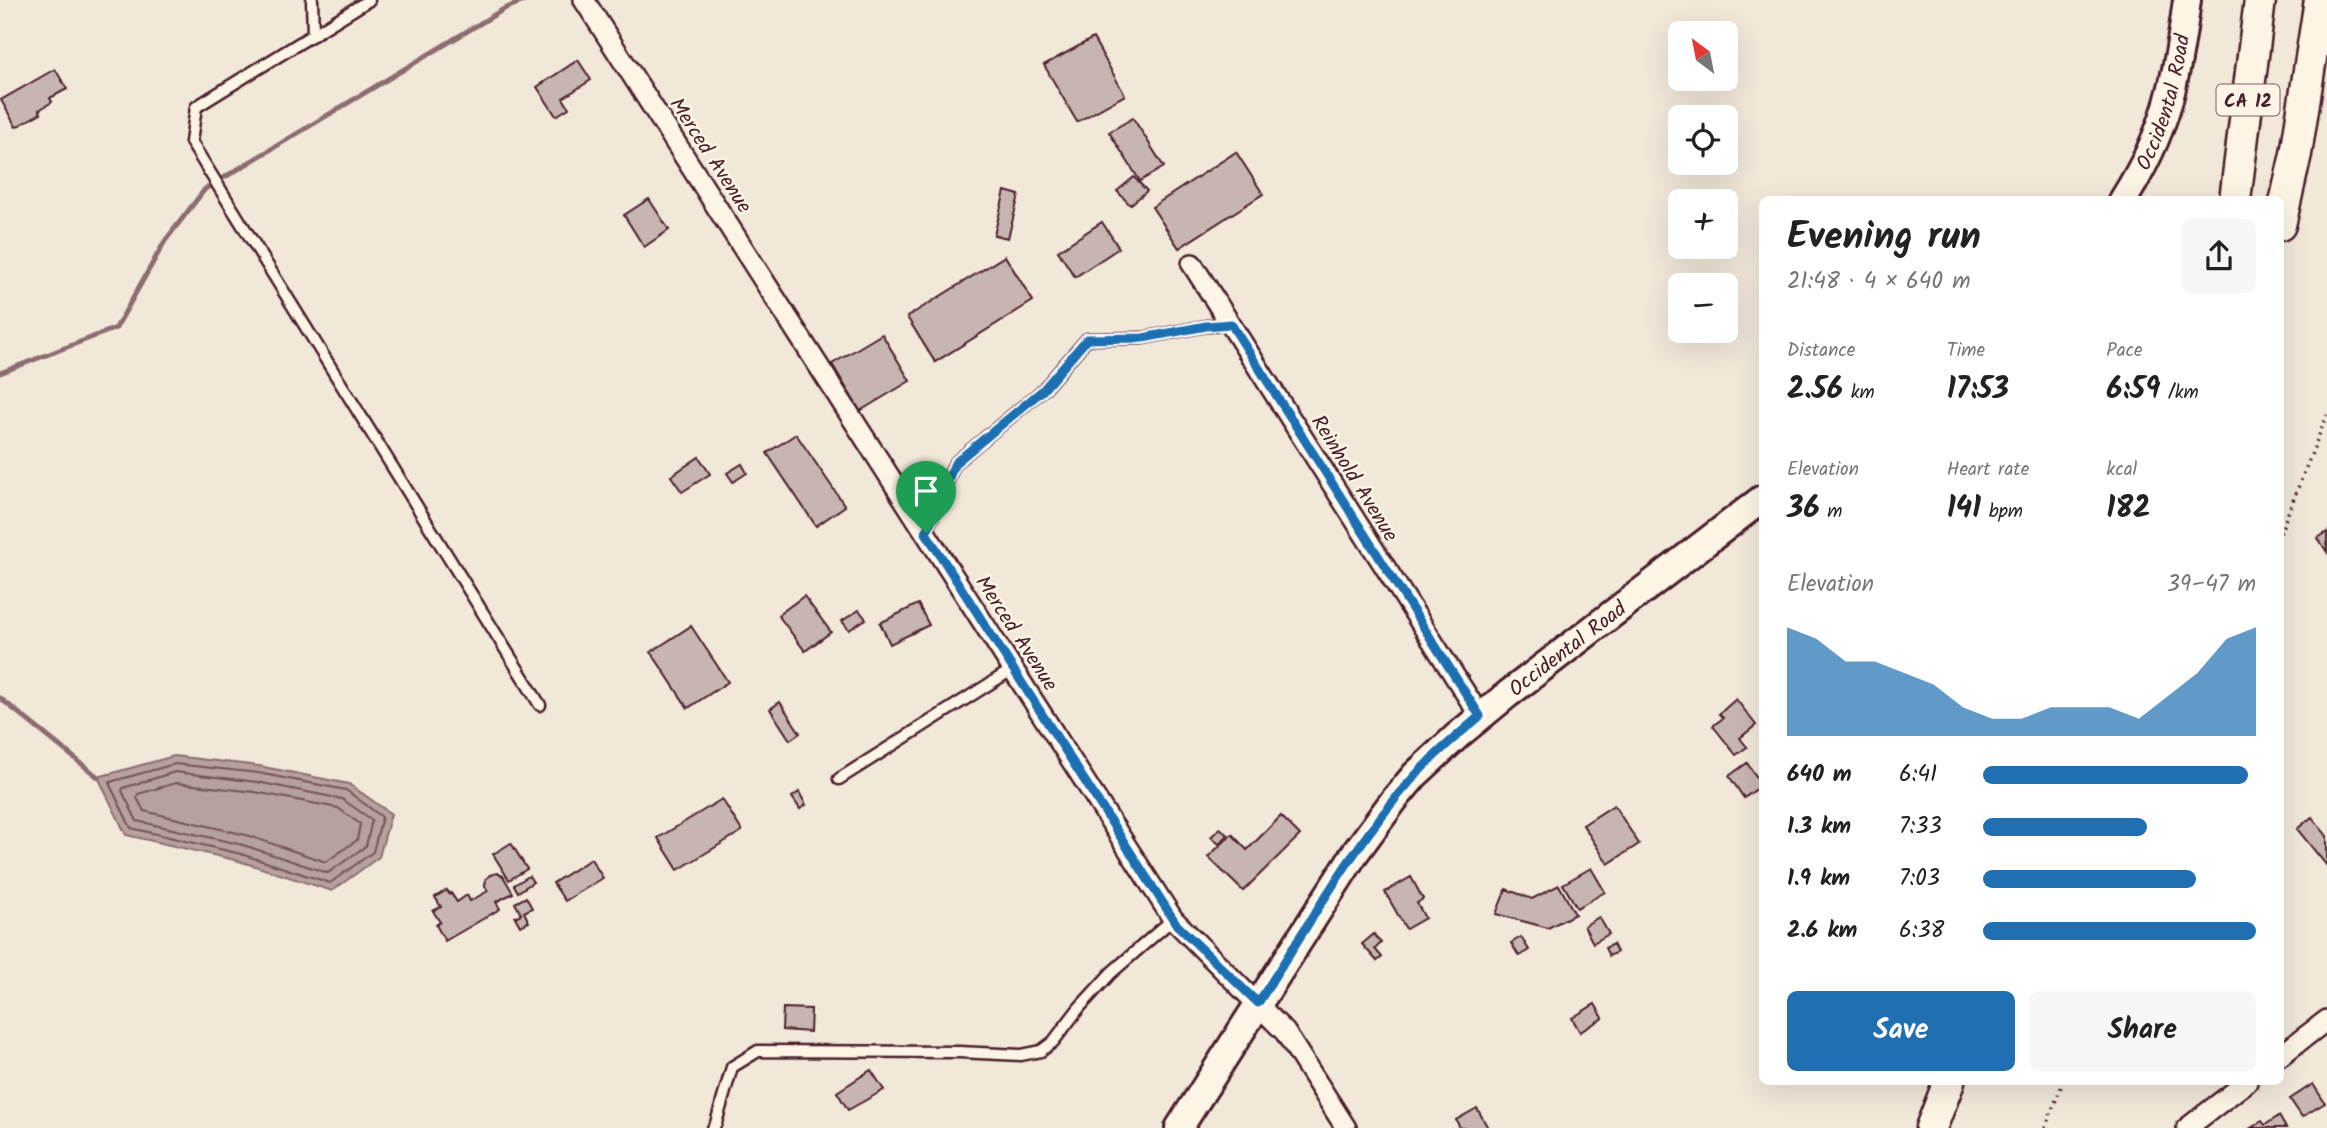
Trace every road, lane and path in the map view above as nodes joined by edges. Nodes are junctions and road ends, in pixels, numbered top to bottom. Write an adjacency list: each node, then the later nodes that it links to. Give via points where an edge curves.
1 (312, 0): 7 (lane)
2 (369, 0): 7 (lane)
3 (584, 0): 16 (street, Merced Avenue)
4 (2187, 0): 8 (street, Occidental Road, via 2165,118)
5 (2260, 0): 9 (main road, CA 12)
6 (2320, 0): 10 (main road, CA 12)
7 (313, 35): 18 (lane, via 196,107 191,142)
8 (2125, 196)
9 (2236, 196)
10 (2284, 207)
11 (1192, 264): 12 (street, Reinhold Avenue)
12 (1231, 324): 16 (lane, via 1143,338 1087,339 1043,390 955,463); 19 (street, Reinhold Avenue)
13 (2327, 415): 15 (path)
14 (1759, 501): 19 (street, Occidental Road)
15 (2284, 523)
16 (926, 533): 17 (street, Merced Avenue)
17 (1013, 669): 20 (lane); 21 (street, Merced Avenue)
18 (540, 705)
19 (1480, 716): 22 (street, Occidental Road, via 1394,800)
20 (839, 779)
21 (1174, 919): 22 (street, Merced Avenue); 28 (lane, via 1111,973 1041,1051 1021,1055 758,1051 732,1067)
22 (1258, 1003): 29 (street, Occidental Road); 30 (street, Merced Avenue, via 1285,1032)
23 (2327, 1020): 24 (street)
24 (2284, 1053)
25 (1948, 1085): 31 (main road)
26 (2062, 1085): 32 (path)
27 (2243, 1085): 33 (street)
28 (713, 1128)
29 (1179, 1128)
30 (1346, 1128)
31 (1931, 1128)
32 (2045, 1128)
33 (2186, 1128)

